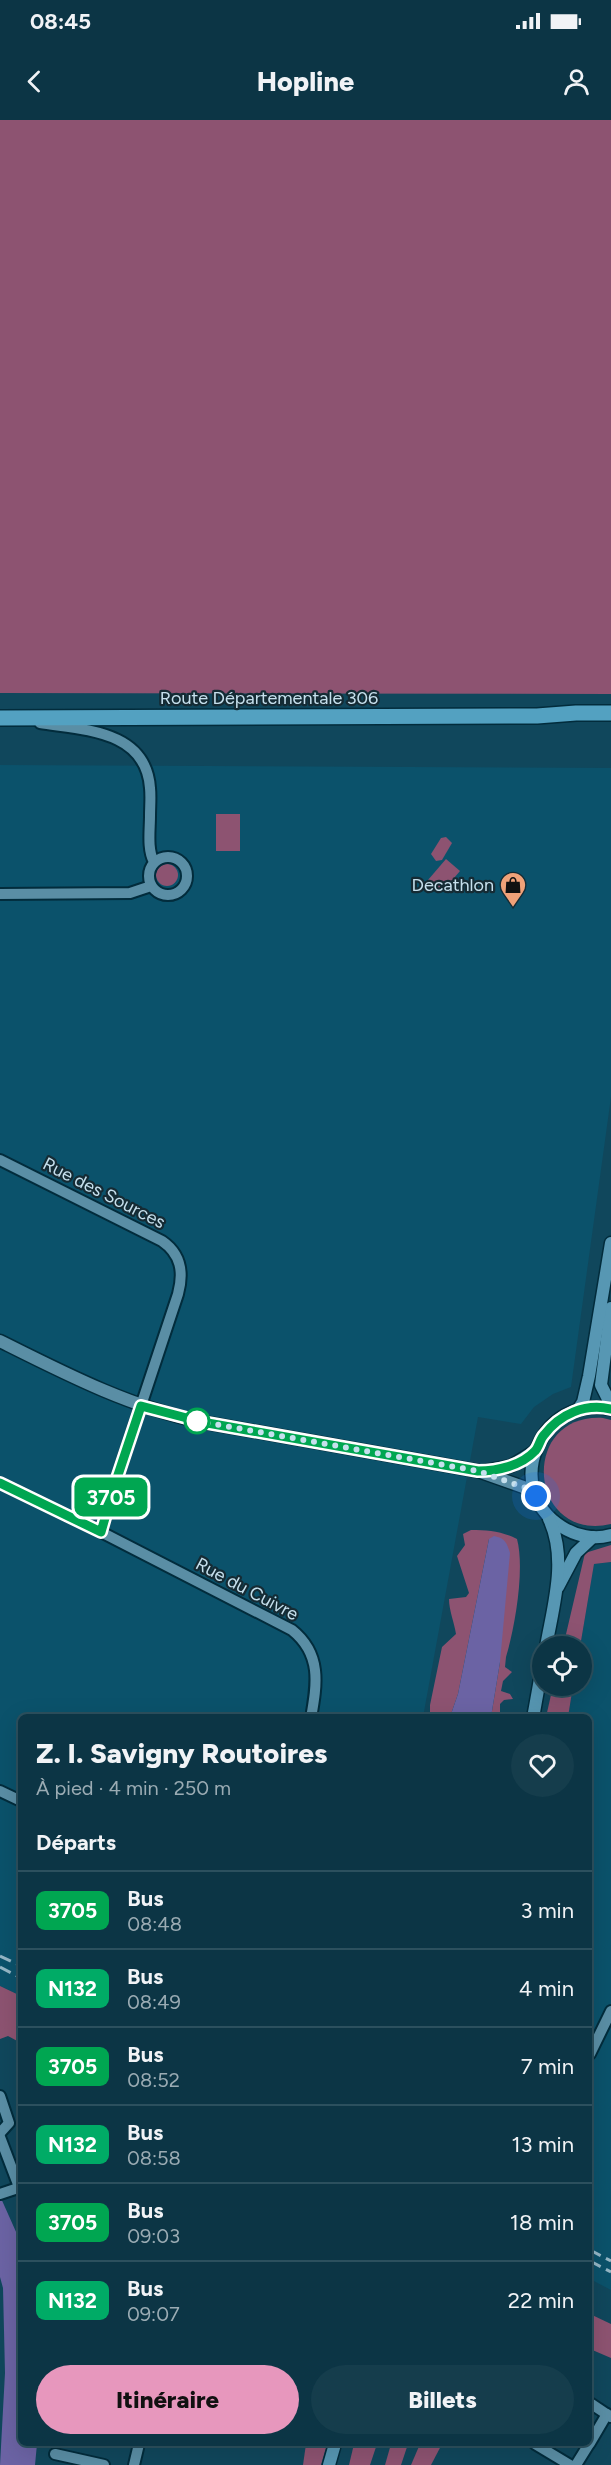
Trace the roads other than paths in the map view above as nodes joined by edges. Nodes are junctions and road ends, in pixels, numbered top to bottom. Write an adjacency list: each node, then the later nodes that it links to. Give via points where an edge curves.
1 (611, 713): 2 (main road, Route Départementale 306)
2 (537, 716): 3 (main road, Route Départementale 306); 4 (main road, Route Départementale 306)
3 (1, 718): 5 (street, via 95,731 122,741 131,749 141,759 150,786)
4 (611, 724)
5 (154, 862): 6 (street, via 148,878); 6 (street, via 170,856 178,859 187,873 186,882 174,894 165,895)
6 (151, 886): 7 (street, via 130,893)
7 (0, 894)
8 (0, 1160): 12 (street, Rue des Sources, via 162,1241 176,1254 181,1281)
9 (611, 1243): 14 (main road, via 586,1394)
10 (611, 1308): 13 (main road, via 601,1385)
11 (0, 1341): 12 (street, via 99,1390)
12 (141, 1406): 16 (street, via 202,1422); 20 (street, Rue des Sources)
13 (611, 1407): 14 (main road)
14 (578, 1410): 15 (main road, via 552,1425)
15 (535, 1451): 16 (street, via 501,1470); 18 (main road, via 532,1473)
16 (478, 1471): 18 (street, via 526,1488)
17 (0, 1483): 20 (street, Rue du Cuivre)
18 (536, 1496): 19 (main road)
19 (548, 1516): 22 (main road, via 568,1531); 23 (main road, via 559,1547)
20 (101, 1532): 26 (street, Rue du Cuivre, via 298,1635 308,1647 316,1669)
21 (611, 1536): 22 (main road)
22 (592, 1537): 23 (main road, via 576,1553)
23 (556, 1591): 24 (main road)
24 (548, 1636)
25 (537, 1696): 27 (main road)
26 (312, 1714)
27 (534, 1714)
28 (0, 1791): 29 (street)
29 (18, 1800)
30 (611, 2011): 31 (street)
31 (592, 2050)
32 (0, 2096): 33 (street, via 9,2123)
33 (0, 2135): 34 (street)
34 (18, 2182)
35 (592, 2404): 36 (street)
36 (609, 2416): 37 (street)
37 (592, 2439)
38 (139, 2446): 44 (street)
39 (334, 2446): 45 (main road)
40 (538, 2446): 46 (street)
41 (587, 2446): 47 (street)
42 (55, 2454): 43 (street)
43 (104, 2465)
44 (134, 2465)
45 (329, 2465)
46 (570, 2465)
47 (576, 2465)

